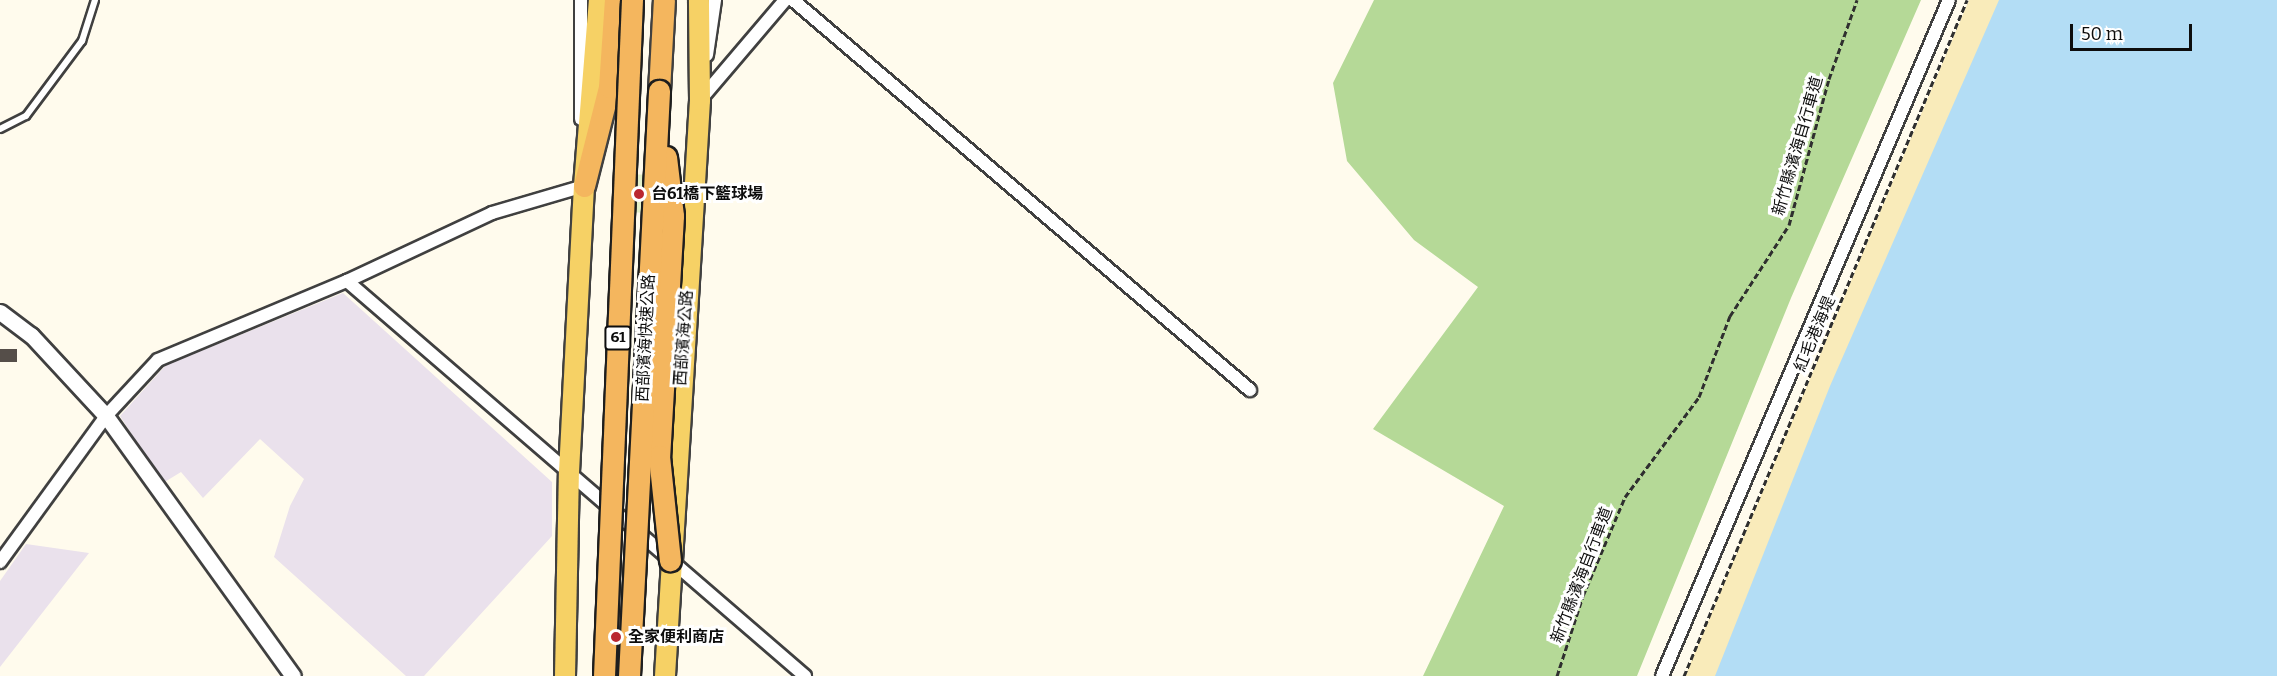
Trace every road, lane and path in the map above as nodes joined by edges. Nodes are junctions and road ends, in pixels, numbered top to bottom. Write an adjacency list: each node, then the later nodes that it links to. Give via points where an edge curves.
1 (95, 0): 16 (lane, via 82,41 26,116)
2 (581, 0): 17 (street)
3 (599, 0): 17 (main road)
4 (615, 0): 17 (highway, via 609,87)
5 (632, 0): 29 (highway, 西部濱海快速公路 / 61, bridge)
6 (664, 0): 14 (highway, 西部濱海快速公路 / 61)
7 (699, 0): 15 (main road, 西部濱海公路)
8 (715, 0): 15 (street)
9 (784, 0): 15 (street)
10 (793, 0): 20 (street)
11 (1857, 0): 33 (path, 新竹縣濱海自行車道, via 1829,79 1789,225 1730,316 1699,397 1624,497 1583,596)
12 (1949, 0): 34 (street)
13 (1967, 0): 35 (path, 紅毛港海堤)
14 (659, 90): 23 (highway, bridge, via 673,216 659,456); 30 (highway, 西部濱海快速公路 / 61, bridge)
15 (700, 100): 23 (main road, 西部濱海公路)
16 (0, 129)
17 (584, 186): 18 (street, via 492,213); 22 (main road)
18 (347, 281): 21 (street, via 158,360); 22 (street)
19 (0, 312): 21 (street, via 31,335)
20 (1250, 390)
21 (106, 416): 24 (street); 25 (street)
22 (569, 472): 23 (street); 28 (main road)
23 (670, 560): 31 (main road, 西部濱海公路); 32 (street)
24 (0, 562)
25 (235, 597): 26 (street); 27 (street)
26 (280, 676)
27 (292, 676)
28 (565, 676)
29 (604, 676)
30 (629, 676)
31 (665, 676)
32 (805, 676)
33 (1557, 676)
34 (1662, 676)
35 (1684, 676)

